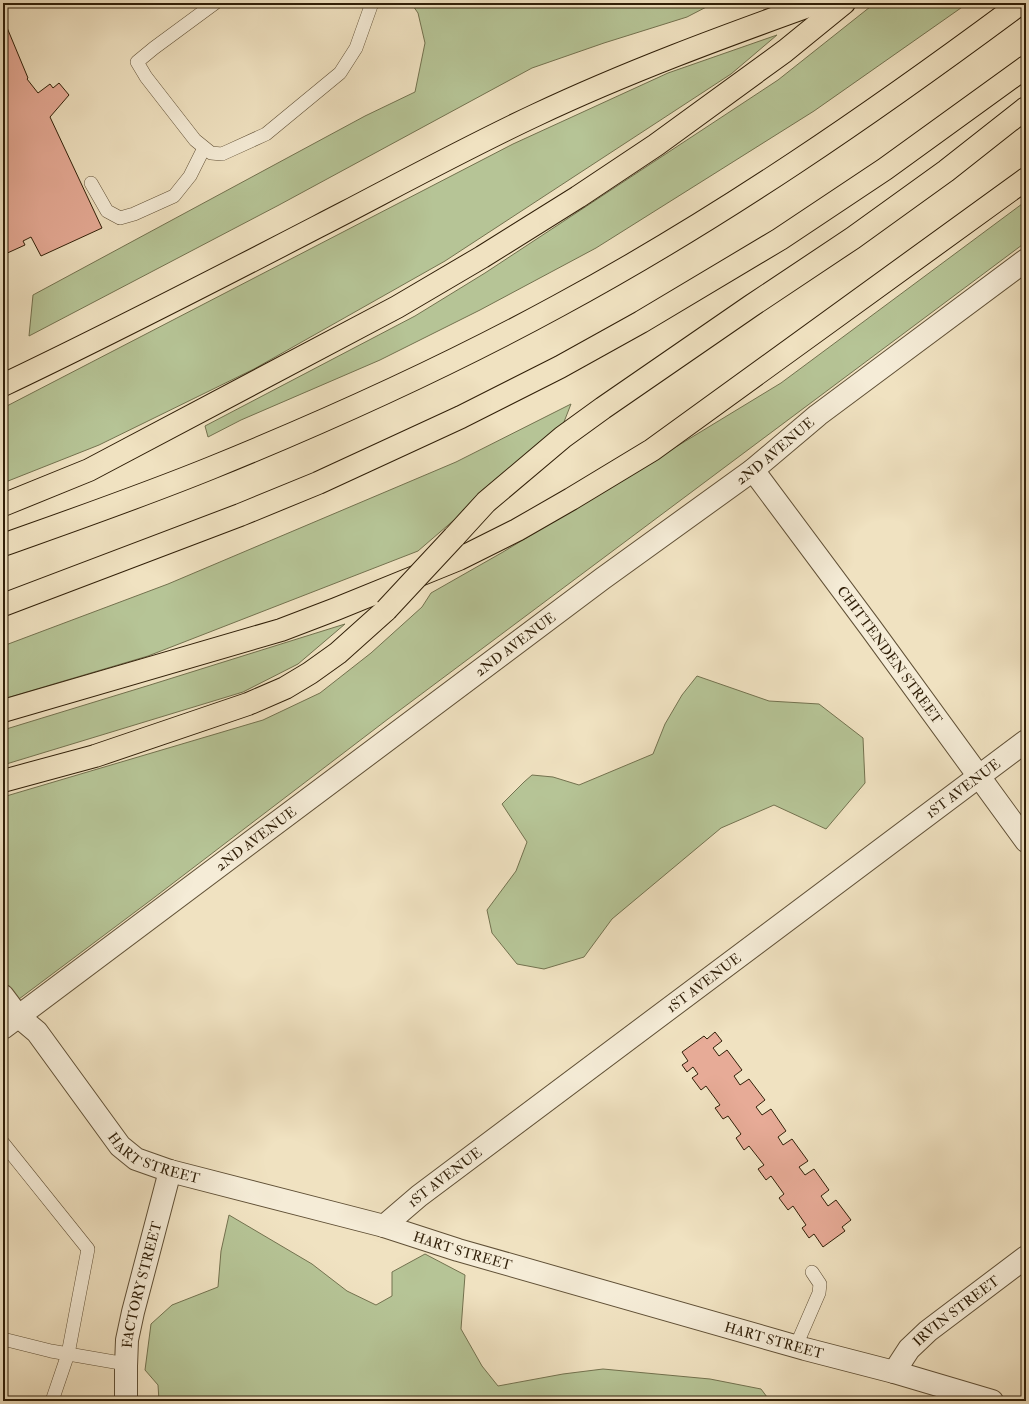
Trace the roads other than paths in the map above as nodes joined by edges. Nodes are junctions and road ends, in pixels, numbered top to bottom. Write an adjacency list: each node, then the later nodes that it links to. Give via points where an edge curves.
1 (215, 3): 8 (lane, via 137,62 195,140)
2 (372, 3): 8 (lane, via 356,48 340,73 266,134 222,154 211,153)
3 (817, 3): 12 (highway, via 721,37 536,115 136,321)
4 (844, 3): 14 (highway, via 785,51 656,145 482,257 397,307 89,470)
5 (1020, 3): 15 (highway, via 838,135 751,192 560,305 355,407 125,502)
6 (1026, 67): 16 (highway, via 885,169 780,239 560,367 461,417 318,483)
7 (1026, 108): 20 (highway, bridge, via 946,171 859,233 563,437 486,502 386,610 338,653 310,673 285,688 248,704 95,756)
8 (204, 148): 10 (lane, via 190,176 174,196 134,214 120,218 107,211)
9 (1026, 178): 17 (highway, via 652,450 516,530 458,559 281,630)
10 (91, 183)
11 (1026, 260): 13 (street, 2ND AVENUE, via 818,415)
12 (3, 385)
13 (753, 470): 19 (street, CHITTENDEN STREET); 23 (street, 2ND AVENUE, via 602,579)
14 (3, 505)
15 (3, 545)
16 (3, 605)
17 (3, 711)
18 (1026, 741): 19 (street, 1ST AVENUE)
19 (978, 777): 21 (street, CHITTENDEN STREET); 26 (street, 1ST AVENUE, via 419,1196)
20 (3, 782)
21 (1026, 841)
22 (3, 996): 23 (street, HART STREET)
23 (11, 1022): 25 (street, HART STREET, via 37,1032 120,1146 136,1159)
24 (3, 1143): 31 (lane, via 88,1249)
25 (170, 1171): 26 (street, HART STREET); 32 (street, FACTORY STREET, via 133,1312 127,1340)
26 (384, 1226): 30 (street, HART STREET, via 458,1250)
27 (1026, 1258): 33 (street, IRVIN STREET, via 928,1331 909,1349)
28 (812, 1272): 30 (lane, via 820,1284 819,1293)
29 (3, 1339): 31 (lane)
30 (796, 1346): 33 (street, HART STREET)
31 (68, 1354): 32 (lane); 34 (lane)
32 (126, 1364): 35 (street, FACTORY STREET)
33 (894, 1372): 36 (street, HART STREET)
34 (52, 1401)
35 (126, 1401)
36 (992, 1401)

